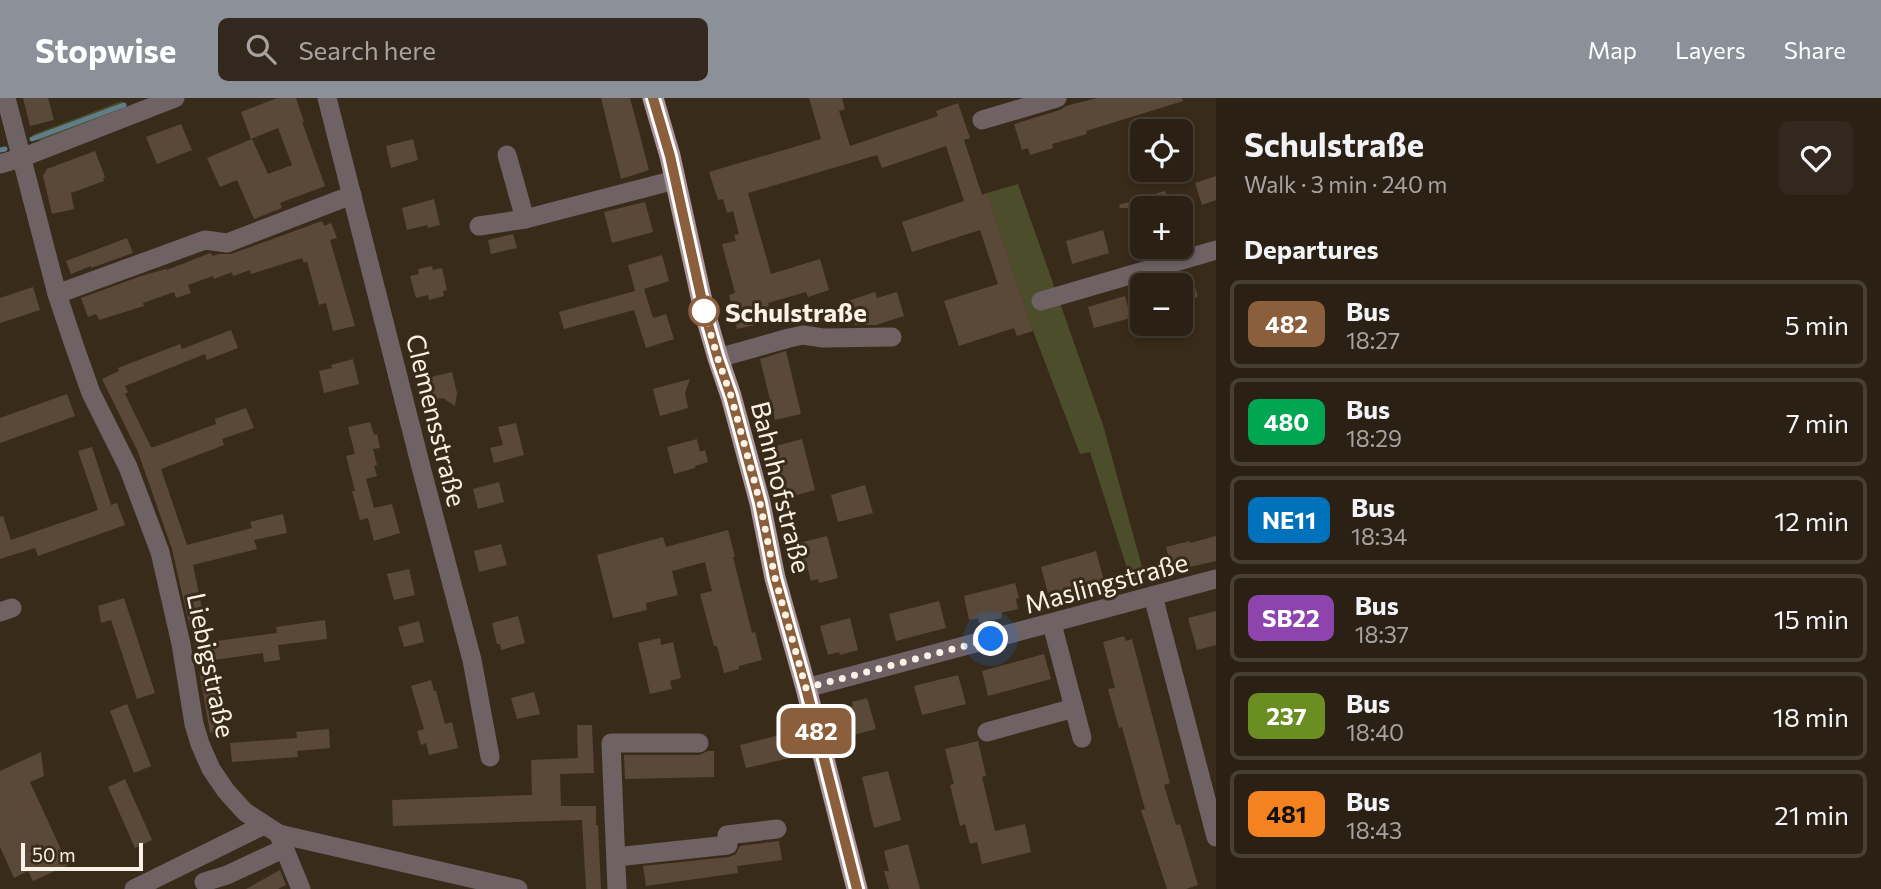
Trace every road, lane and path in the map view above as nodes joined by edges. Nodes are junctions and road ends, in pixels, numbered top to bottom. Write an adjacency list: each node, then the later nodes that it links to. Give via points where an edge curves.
1 (6, 98): 8 (street, Liebigstraße)
2 (175, 98): 8 (street)
3 (327, 98): 11 (street, Clemensstraße)
4 (653, 98): 10 (main road, Bahnhofstraße)
5 (1057, 98): 6 (street)
6 (982, 120)
7 (507, 155): 12 (street)
8 (21, 158): 9 (street); 15 (street, Liebigstraße)
9 (0, 164)
10 (675, 180): 12 (street); 18 (main road, Bahnhofstraße)
11 (352, 195): 15 (street, via 227,243 205,240); 27 (street, Clemensstraße, via 472,660)
12 (525, 219): 13 (street)
13 (479, 226)
14 (1216, 250): 16 (street)
15 (57, 294): 29 (street, Liebigstraße, via 91,393 128,467 160,552 200,744 226,791)
16 (1041, 301)
17 (892, 337): 18 (street, via 803,335)
18 (718, 359): 22 (main road, Bahnhofstraße)
19 (1216, 579): 20 (street, Maslingstraße)
20 (1153, 596): 21 (street, Maslingstraße); 30 (street)
21 (1052, 624): 22 (street, Maslingstraße); 23 (street)
22 (806, 688): 37 (main road, Bahnhofstraße)
23 (1074, 708): 24 (street); 25 (street)
24 (987, 732)
25 (1082, 738)
26 (699, 743): 31 (street, via 611,743)
27 (490, 757)
28 (777, 829): 31 (street, via 727,835 728,845)
29 (276, 836): 32 (street, via 227,874); 33 (street); 34 (street); 35 (street, Liebigstraße)
30 (1216, 837)
31 (615, 857): 36 (street)
32 (204, 882)
33 (134, 889)
34 (301, 889)
35 (518, 889)
36 (617, 889)
37 (857, 889)

